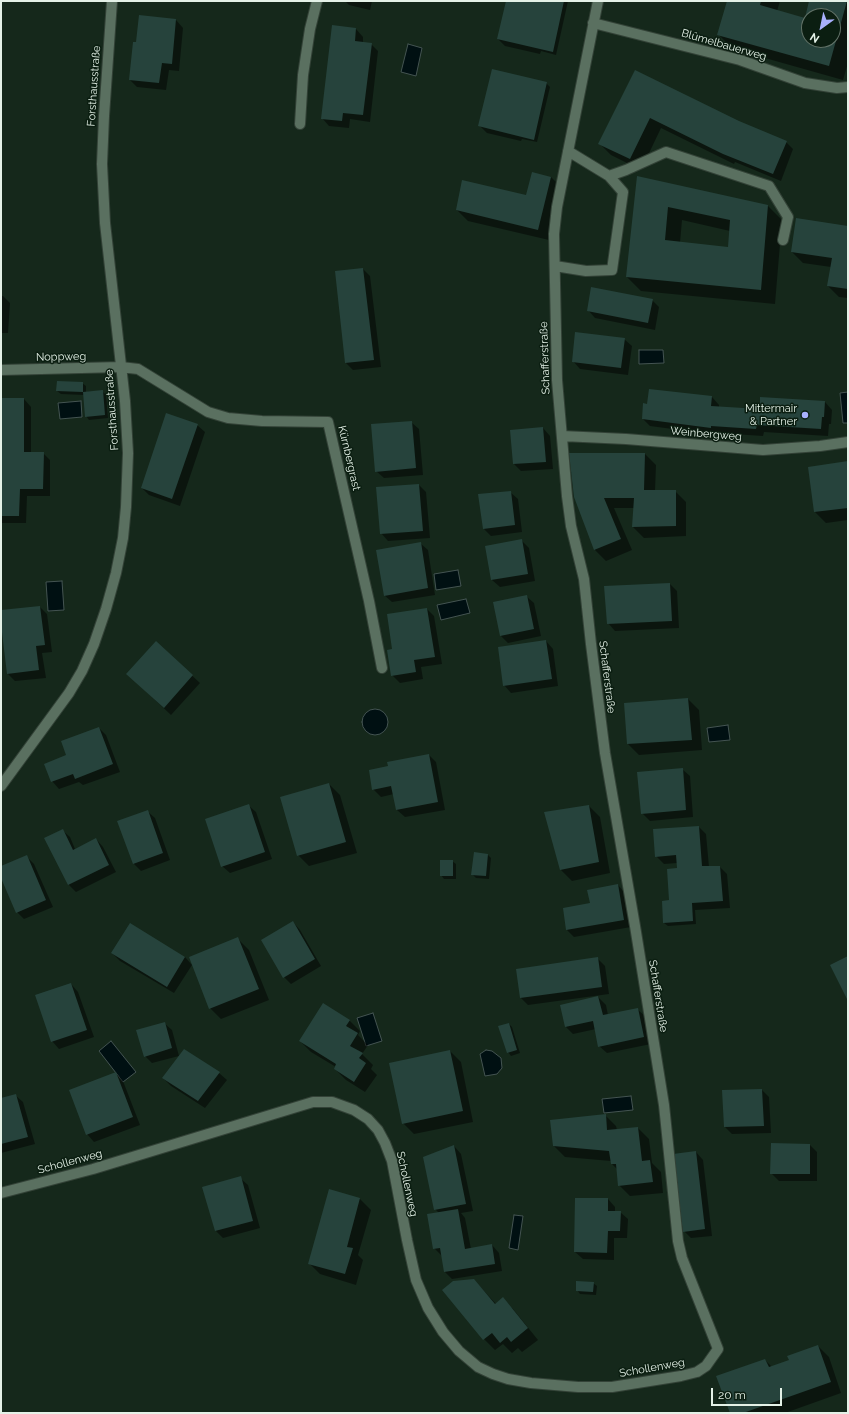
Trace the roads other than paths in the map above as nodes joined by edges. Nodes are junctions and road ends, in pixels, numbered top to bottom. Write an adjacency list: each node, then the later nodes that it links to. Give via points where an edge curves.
1 (112, 1): 11 (street, Forsthausstraße, via 102,164)
2 (317, 1): 6 (street, via 302,75)
3 (598, 1): 4 (street, Schafferstraße)
4 (593, 23): 5 (street, Blümelbauerweg, via 740,60 805,83 837,88); 7 (street, Schafferstraße)
5 (848, 87)
6 (300, 124)
7 (568, 151): 8 (street); 10 (street, Schafferstraße, via 557,207 554,234)
8 (609, 176): 9 (street, via 666,152 769,186 788,217); 10 (street, via 623,192 612,270 586,271)
9 (783, 240)
10 (555, 266): 13 (street, Schafferstraße, via 557,373)
11 (121, 367): 12 (street, Noppweg); 15 (street, Kürnbergrast, via 138,369 208,412 228,418 328,422 366,585); 16 (street, Forsthausstraße, via 128,453 126,507 123,538 110,594 94,644 82,671 60,706)
12 (1, 370)
13 (562, 436): 14 (street, Weinbergweg, via 763,450); 18 (street, Schafferstraße, via 566,496 584,579 605,753 664,1105 678,1241 682,1258)
14 (848, 442)
15 (382, 668)
16 (1, 786)
17 (1, 1193): 18 (street, Schollenweg, via 93,1169 313,1102 332,1102 354,1110 368,1119 378,1130 392,1161 416,1280 442,1332 459,1351 478,1366 508,1379 531,1383 612,1387 697,1372 706,1366)
18 (718, 1349)

